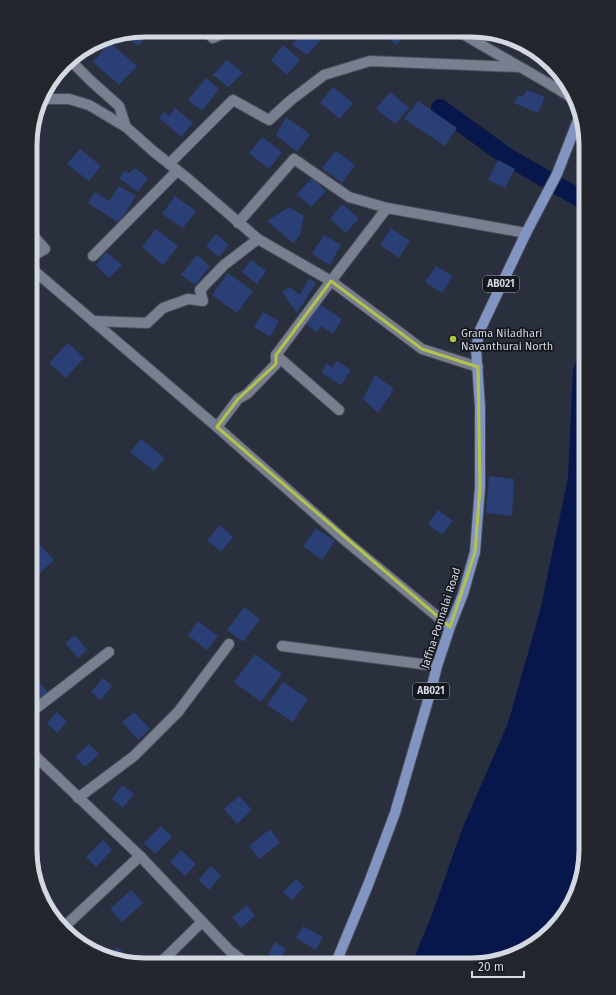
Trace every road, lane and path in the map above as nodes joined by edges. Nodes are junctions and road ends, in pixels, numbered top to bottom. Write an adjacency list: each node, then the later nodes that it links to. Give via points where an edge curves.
1 (467, 37): 3 (street)
2 (74, 64): 7 (street, via 119,106)
3 (519, 67): 4 (street); 8 (street, via 364,63 324,75 269,120 233,100)
4 (565, 94)
5 (48, 99): 7 (street, via 69,99 89,106)
6 (577, 123): 11 (main road, AB021, via 557,174)
7 (126, 127): 8 (street)
8 (173, 168): 10 (street); 15 (street)
9 (387, 208): 10 (street, via 349,197 294,159); 11 (street); 17 (street)
10 (238, 223): 12 (street)
11 (526, 234): 20 (main road, AB021, via 480,330 476,348)
12 (258, 239): 17 (street); 18 (street, via 224,265 200,290 203,301 188,299 163,308 147,323)
13 (37, 240): 14 (street, via 45,249)
14 (37, 254)
15 (93, 256)
16 (37, 273): 18 (street)
17 (331, 281): 19 (street); 20 (street, via 422,349)
18 (93, 321): 22 (street)
19 (276, 355): 21 (street); 22 (street, via 276,364 247,394 238,399)
20 (478, 367): 23 (main road, Jaffna-Ponnalai Road / AB021, via 480,487 475,552)
21 (339, 410)
22 (217, 427): 23 (street, via 347,542)
23 (450, 627): 27 (main road, Jaffna-Ponnalai Road / AB021)
24 (229, 644): 30 (street, via 178,712 134,756)
25 (282, 646): 27 (street)
26 (109, 652): 28 (street)
27 (437, 666): 36 (main road, Jaffna-Ponnalai Road / AB021, via 395,813)
28 (37, 708)
29 (37, 758): 30 (street)
30 (78, 798): 31 (street)
31 (140, 856): 32 (street); 33 (street)
32 (202, 922): 34 (street); 35 (street)
33 (67, 924)
34 (165, 958)
35 (239, 958)
36 (338, 958)

